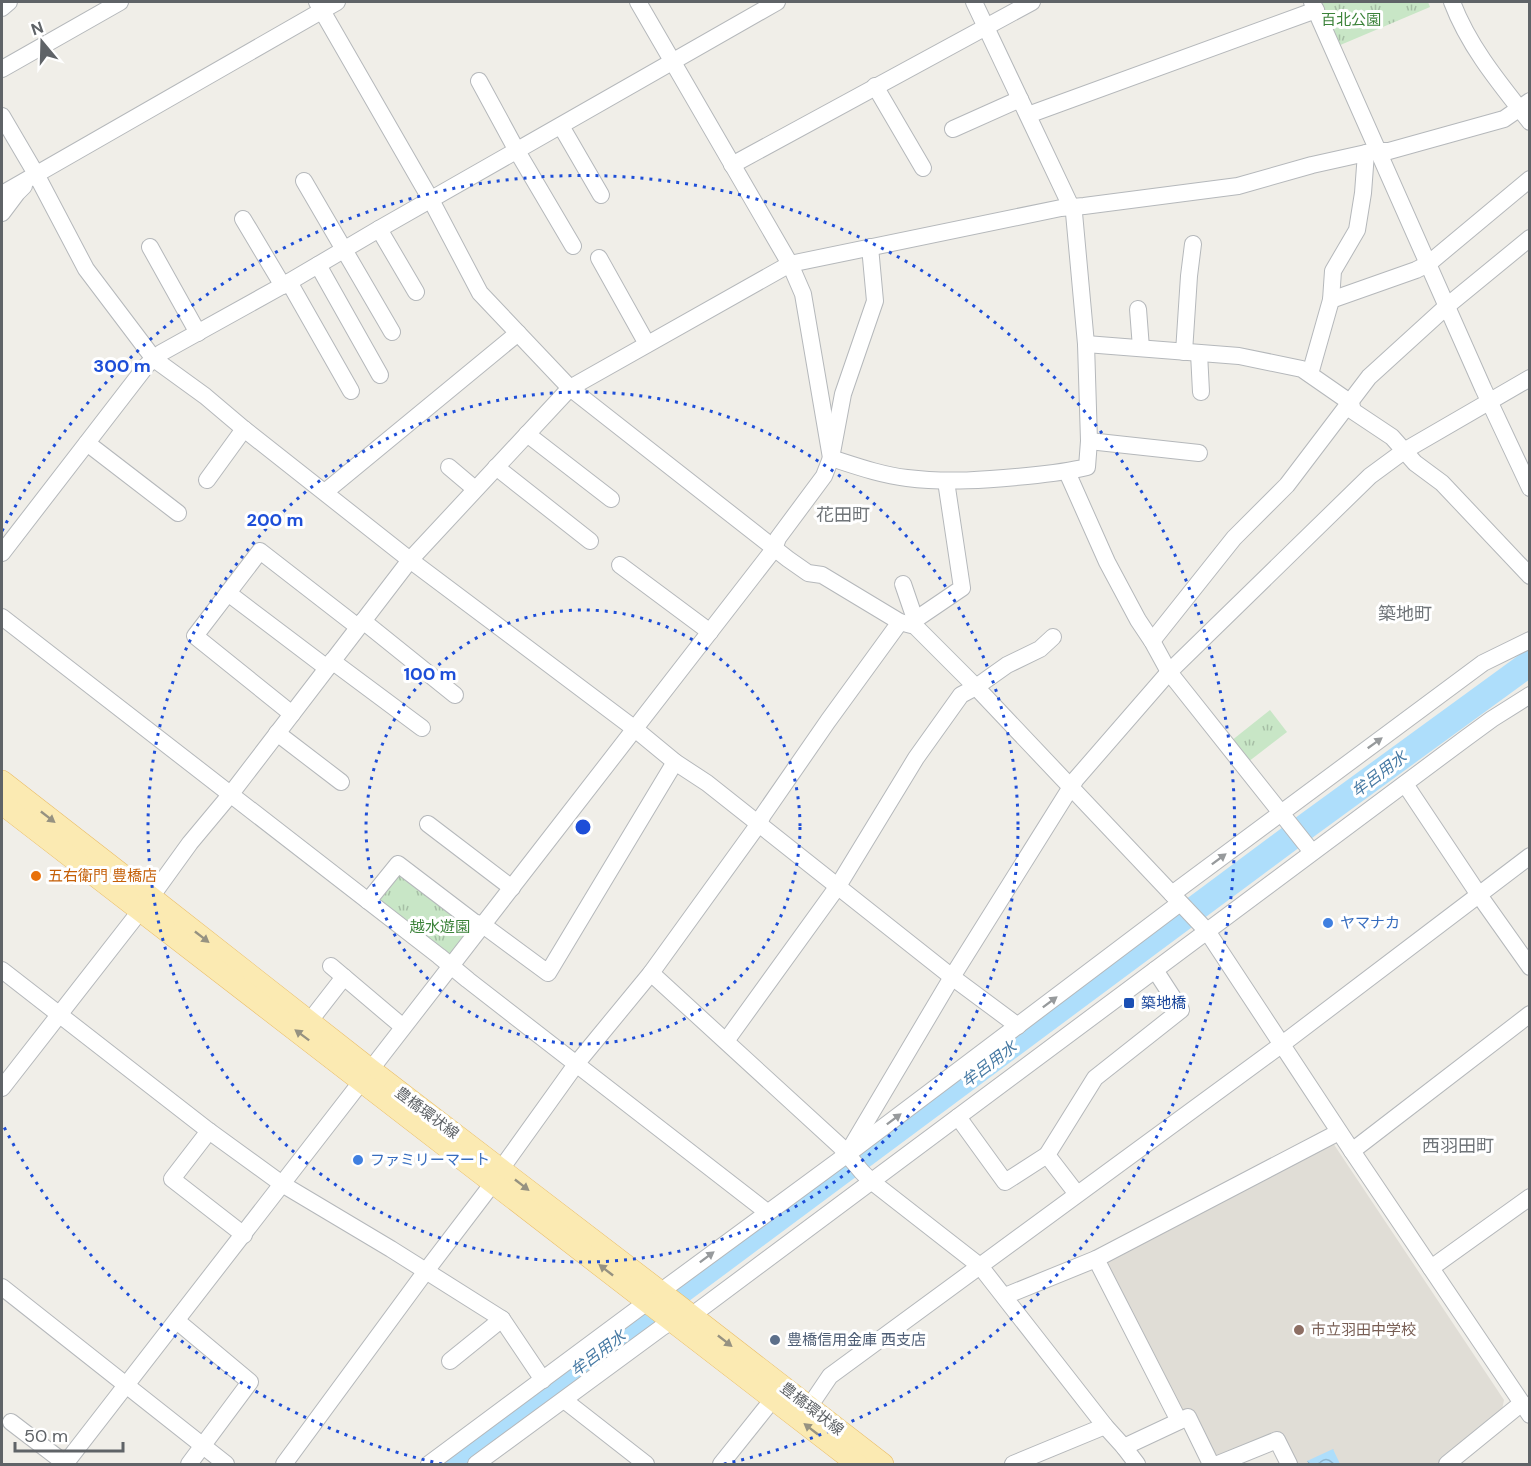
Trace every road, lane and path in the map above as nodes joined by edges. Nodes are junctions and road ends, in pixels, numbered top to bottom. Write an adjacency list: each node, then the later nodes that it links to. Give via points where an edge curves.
1 (9, 2): 10 (street)
2 (120, 2): 13 (street)
3 (638, 2): 12 (street)
4 (777, 2): 12 (street)
5 (974, 2): 11 (street)
6 (1032, 2): 11 (street)
7 (1452, 2): 17 (street, via 1481,59)
8 (325, 4): 26 (street); 31 (street)
9 (1314, 6): 18 (street); 23 (street)
10 (2, 8)
11 (986, 26): 15 (street); 16 (street)
12 (673, 62): 20 (street); 24 (street)
13 (2, 69)
14 (479, 81): 22 (street)
15 (875, 86): 24 (street); 25 (street)
16 (1020, 99): 18 (street); 21 (street)
17 (1526, 110): 23 (street, via 1389,151)
18 (1028, 115): 32 (street)
19 (2, 116): 26 (street)
20 (561, 126): 22 (street); 30 (street)
21 (953, 129)
22 (517, 151): 31 (street); 38 (street)
23 (1372, 152): 32 (street, via 1238,186); 44 (street); 48 (street, via 1357,230 1333,271)
24 (732, 165): 43 (street)
25 (923, 168)
26 (36, 174): 29 (street); 33 (street); 58 (street, via 86,269)
27 (1530, 178): 44 (street)
28 (304, 181): 41 (street)
29 (2, 194)
30 (601, 195)
31 (431, 200): 35 (street); 53 (street, via 480,293)
32 (1072, 207): 40 (street); 55 (street)
33 (2, 213)
34 (243, 219): 46 (street)
35 (379, 229): 41 (street); 47 (street)
36 (1530, 238): 49 (street)
37 (1193, 244): 57 (street, via 1189,276)
38 (573, 246)
39 (150, 247): 52 (street)
40 (870, 247): 43 (street); 73 (street, via 875,301 843,394)
41 (344, 249): 45 (street); 51 (street)
42 (599, 258): 54 (street)
43 (790, 264): 54 (street); 73 (street, via 803,294)
44 (1428, 264): 48 (street); 49 (street)
45 (318, 265): 46 (street); 60 (street)
46 (286, 284): 52 (street); 63 (street)
47 (416, 292)
48 (1331, 300): 59 (street)
49 (1447, 306): 65 (street); 66 (street, via 1369,377)
50 (1138, 309): 56 (street)
51 (392, 332)
52 (198, 333): 58 (street)
53 (518, 333): 62 (street); 81 (street)
54 (647, 344): 62 (street)
55 (1086, 344): 56 (street); 69 (street)
56 (1141, 348): 57 (street)
57 (1192, 352): 59 (street, via 1247,358); 64 (street)
58 (154, 359): 67 (street); 70 (street)
59 (1310, 374): 66 (street)
60 (380, 375)
61 (1530, 378): 65 (street)
62 (570, 388): 68 (street); 85 (street)
63 (351, 391)
64 (1201, 392)
65 (1490, 401): 71 (street); 77 (street)
66 (1351, 403): 71 (street, via 1353,411 1392,437); 97 (street, via 1287,485 1234,537)
67 (244, 429): 78 (street); 81 (street)
68 (527, 434): 75 (street); 82 (street)
69 (1089, 441): 72 (street); 76 (street, via 1087,467)
70 (87, 443): 83 (street); 86 (street)
71 (1404, 451): 89 (street, via 1442,483); 100 (street, via 1370,476)
72 (1199, 453)
73 (831, 458): 79 (street, via 870,471); 85 (street, via 824,476)
74 (449, 467): 80 (street)
75 (496, 467): 80 (street); 84 (street)
76 (1066, 472): 79 (street); 97 (street, via 1107,562)
77 (1527, 478)
78 (207, 480)
79 (946, 481): 93 (street, via 962,588)
80 (475, 489): 87 (street)
81 (325, 492): 87 (street)
82 (611, 498)
83 (178, 513)
84 (590, 541)
85 (774, 549): 93 (street, via 808,573 822,575); 95 (street)
86 (2, 553)
87 (410, 560): 94 (street); 106 (street)
88 (620, 564): 95 (street)
89 (1530, 576)
90 (903, 584): 93 (street)
91 (228, 593): 94 (street, via 260,551); 99 (street); 104 (street, via 195,636)
92 (2, 617): 113 (street)
93 (908, 621): 101 (street); 117 (street, via 828,721)
94 (361, 624): 99 (street); 102 (street)
95 (710, 632): 106 (street)
96 (1053, 637): 101 (street, via 1040,650 1007,665)
97 (1152, 640): 100 (street)
98 (1530, 640): 115 (street, one-way to 98, via 1483,663)
99 (330, 664): 104 (street); 105 (street)
100 (1169, 672): 112 (street); 115 (street)
101 (976, 687): 112 (street); 120 (street, via 961,695 922,749)
102 (455, 695)
103 (1530, 695): 111 (street)
104 (292, 714): 107 (street)
105 (422, 728)
106 (635, 729): 108 (street); 121 (street)
107 (277, 733): 110 (street); 113 (street)
108 (675, 762): 117 (street); 126 (street, via 548,974)
109 (2, 781): 124 (main road, 豊橋環状線, one-way to 124)
110 (341, 782)
111 (1405, 784): 118 (street); 122 (street)
112 (1071, 789): 125 (street); 133 (street)
113 (230, 795): 123 (street); 124 (street)
114 (2, 804): 124 (main road, 豊橋環状線)
115 (1280, 813): 118 (street); 125 (street, one-way to 115)
116 (429, 824): 121 (street)
117 (758, 825): 120 (street); 132 (street)
118 (1307, 846): 127 (street)
119 (1530, 856): 122 (street)
120 (838, 886): 133 (street); 139 (street)
121 (512, 888): 126 (street)
122 (1479, 895): 129 (street); 140 (street)
123 (368, 901): 126 (street, via 398,864); 128 (street)
124 (145, 904): 134 (main road, 豊橋環状線, one-way to 134); 135 (street); 142 (main road, 豊橋環状線, one-way to 124)
125 (1183, 906): 127 (street); 137 (street, one-way to 125)
126 (483, 925): 128 (street)
127 (1207, 931): 131 (street); 140 (street)
128 (452, 966): 138 (street); 141 (street)
129 (1530, 967)
130 (2, 970): 135 (street)
131 (1155, 970): 144 (street); 148 (street, via 1181,1010 1095,1078)
132 (651, 973): 139 (street); 141 (street)
133 (952, 977): 137 (street); 149 (street)
134 (319, 1011): 138 (street, via 337,972); 142 (main road, 豊橋環状線)
135 (58, 1014): 143 (street); 145 (street)
136 (1530, 1014): 147 (street)
137 (1018, 1026): 149 (street, one-way to 137)
138 (403, 1027): 142 (street)
139 (726, 1041): 149 (street)
140 (1281, 1045): 146 (street); 152 (street)
141 (577, 1063): 150 (street); 154 (street)
142 (366, 1075): 150 (main road, 豊橋環状線); 151 (street)
143 (2, 1088)
144 (958, 1117): 148 (street, via 1005,1182); 149 (street)
145 (209, 1131): 151 (street); 155 (street, via 172,1179)
146 (1339, 1132): 147 (street); 156 (street)
147 (1352, 1151): 158 (street)
148 (1047, 1155): 152 (street)
149 (857, 1165): 154 (street); 157 (street); 162 (street)
150 (497, 1176): 159 (street); 162 (main road, 豊橋環状線)
151 (282, 1184): 155 (street); 159 (street)
152 (1077, 1194): 157 (street)
153 (1530, 1197): 158 (street)
154 (767, 1212): 162 (street, one-way to 154)
155 (244, 1235): 164 (street)
156 (1096, 1259): 161 (street); 172 (street)
157 (980, 1266): 161 (street); 170 (street, via 830,1376)
158 (1431, 1268): 171 (street)
159 (426, 1271): 163 (street); 180 (street)
160 (2, 1287): 167 (street)
161 (1005, 1296): 174 (street)
162 (666, 1307): 166 (street); 168 (main road, 豊橋環状線); 169 (street); 170 (main road, 豊橋環状線, one-way to 170)
163 (502, 1319): 165 (street); 166 (street)
164 (177, 1321): 167 (street); 175 (street, via 250,1382)
165 (450, 1361)
166 (543, 1380): 181 (street)
167 (127, 1385): 175 (street); 177 (street)
168 (773, 1399): 184 (street); 185 (main road, 豊橋環状線, one-way to 168)
169 (564, 1400): 182 (street); 183 (street)
170 (809, 1407): 186 (main road, 豊橋環状線)
171 (1526, 1409): 192 (street)
172 (1179, 1421): 176 (street); 189 (street, via 1188,1417)
173 (12, 1422): 177 (street)
174 (1105, 1426): 176 (street); 187 (street)
175 (203, 1446): 178 (street); 179 (street)
176 (1124, 1447): 188 (street)
177 (69, 1463)
178 (189, 1464)
179 (226, 1464)
180 (284, 1464)
181 (429, 1464)
182 (476, 1464)
183 (646, 1464)
184 (721, 1464)
185 (857, 1464)
186 (883, 1464)
187 (1013, 1464)
188 (1137, 1464)
189 (1211, 1464)
190 (1218, 1464): 191 (street, via 1277,1440)
191 (1289, 1464)
192 (1447, 1464)

